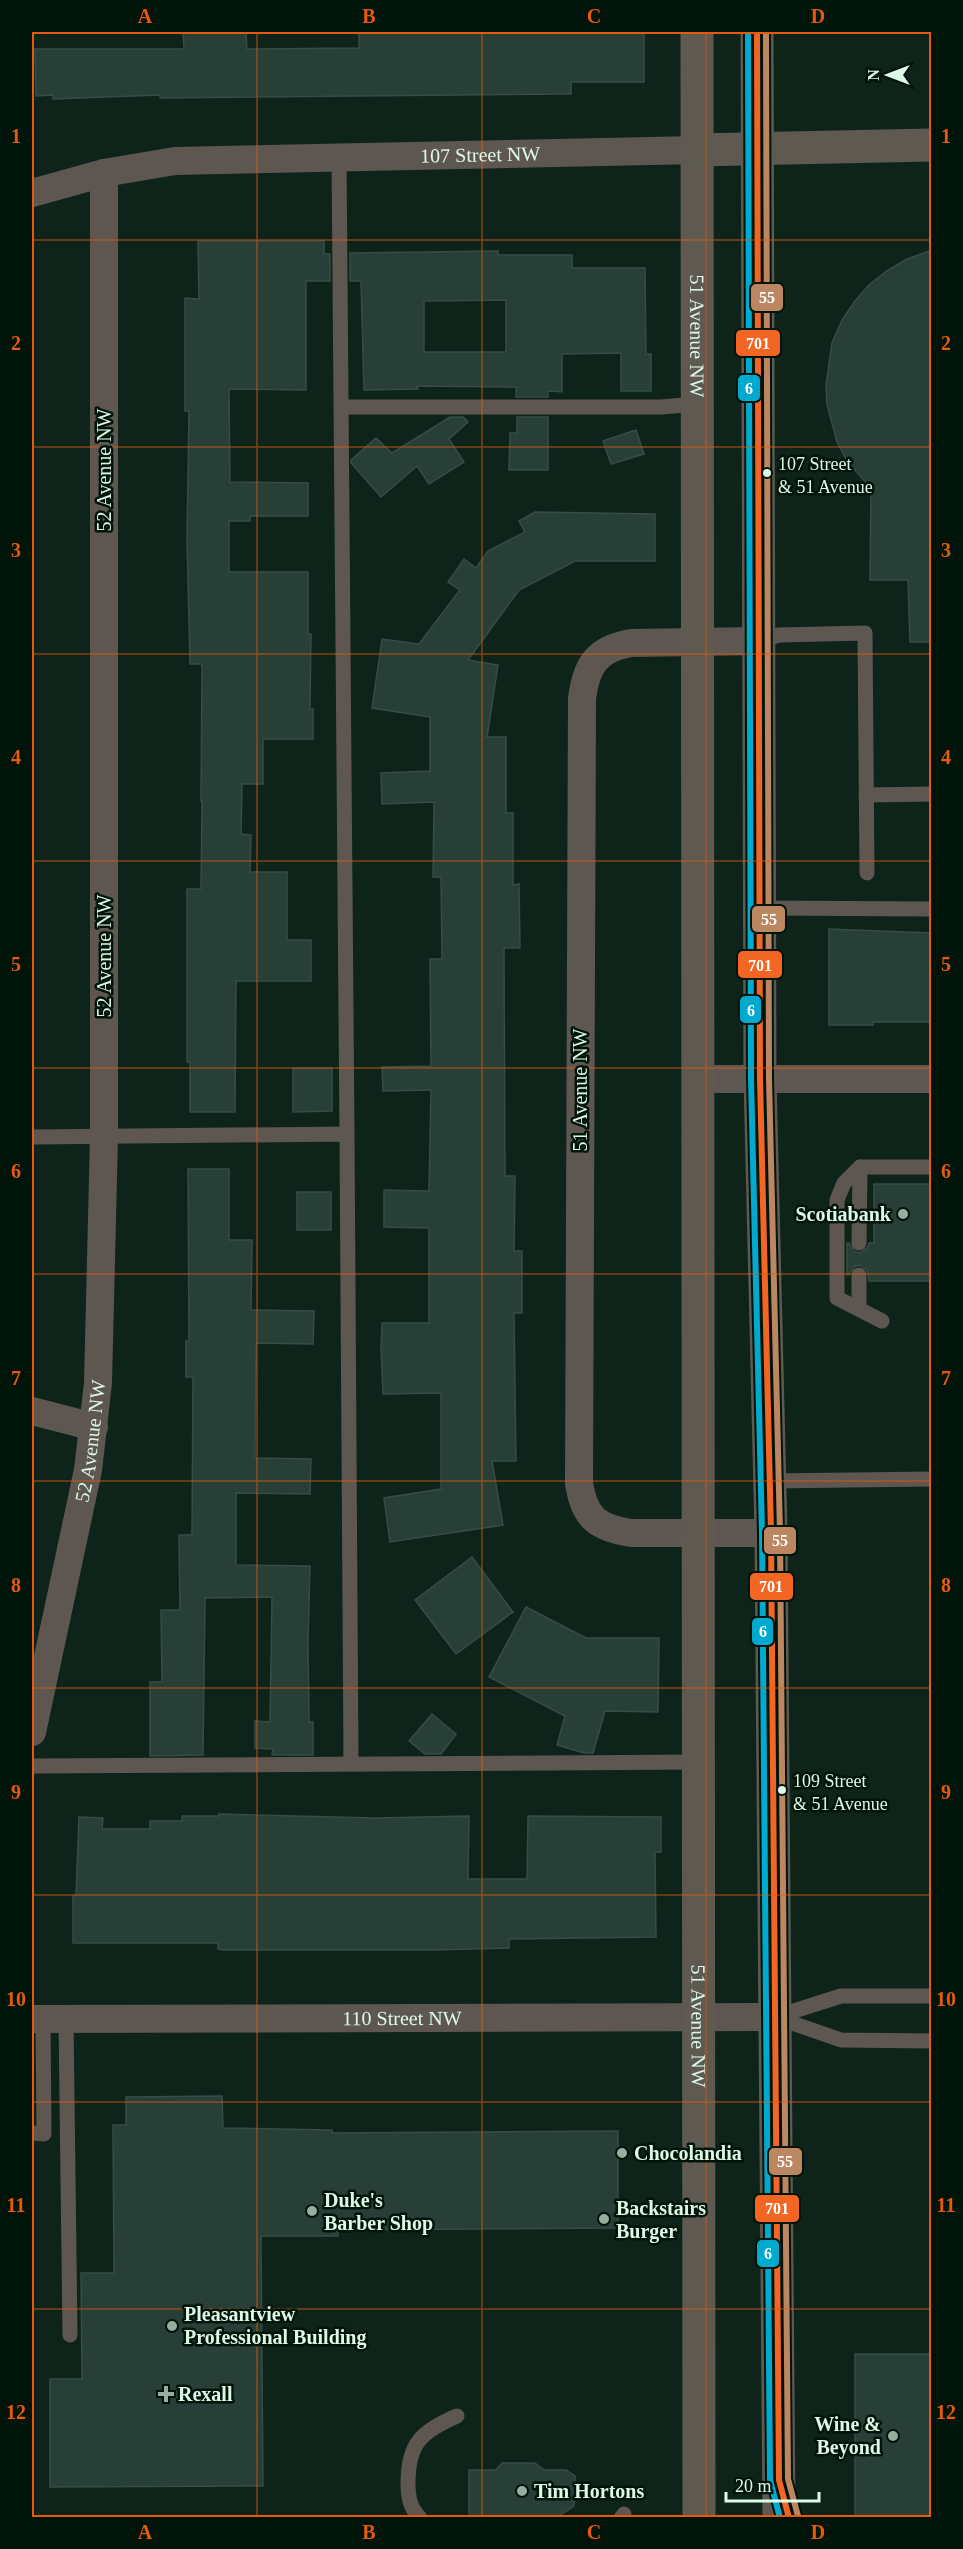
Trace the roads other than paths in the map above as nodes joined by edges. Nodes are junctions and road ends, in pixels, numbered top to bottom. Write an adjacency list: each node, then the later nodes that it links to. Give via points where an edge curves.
1 (697, 32): 5 (main road, 51 Avenue NW)
2 (757, 32): 4 (main road)
3 (932, 145): 4 (main road, 107 Street NW)
4 (757, 149): 5 (main road, 107 Street NW); 11 (main road)
5 (697, 150): 6 (street, 107 Street NW); 9 (main road, 51 Avenue NW)
6 (339, 156): 7 (street, 107 Street NW, via 175,161); 10 (lane)
7 (104, 173): 8 (street, 107 Street NW); 22 (street, 52 Avenue NW)
8 (32, 193)
9 (697, 404): 10 (lane); 12 (main road, 51 Avenue NW)
10 (341, 407): 21 (lane)
11 (759, 641): 12 (street, 51 Avenue NW); 14 (lane, via 779,635 865,633); 16 (main road)
12 (698, 642): 18 (main road, 51 Avenue NW); 34 (street, 51 Avenue NW, via 616,645 597,658 584,682 579,1483 591,1517 614,1530)
13 (932, 794): 14 (lane)
14 (866, 795): 15 (lane)
15 (867, 873)
16 (760, 908): 17 (lane); 19 (main road)
17 (932, 909)
18 (698, 1079): 19 (street); 34 (main road, 51 Avenue NW)
19 (760, 1079): 20 (street); 33 (main road)
20 (932, 1079)
21 (346, 1134): 22 (lane); 39 (lane)
22 (104, 1136): 23 (lane); 31 (street, 52 Avenue NW, via 102,1313)
23 (32, 1137)
24 (860, 1167): 25 (lane); 26 (lane); 28 (lane, via 844,1183 837,1200 837,1298)
25 (932, 1167)
26 (859, 1243)
27 (859, 1275): 28 (lane)
28 (859, 1309): 29 (lane)
29 (882, 1321)
30 (32, 1411): 31 (street)
31 (94, 1427): 36 (street, 52 Avenue NW, via 88,1470)
32 (932, 1479): 33 (lane)
33 (770, 1481): 35 (main road)
34 (698, 1533): 35 (street, 51 Avenue NW); 38 (main road, 51 Avenue NW)
35 (771, 1533): 43 (main road)
36 (40, 1647): 37 (street, 52 Avenue NW)
37 (32, 1732)
38 (698, 1762): 39 (lane); 42 (main road, 51 Avenue NW)
39 (351, 1763): 40 (lane)
40 (32, 1766)
41 (932, 1996): 43 (lane, via 841,1996)
42 (699, 2017): 43 (street, 110 Street NW); 44 (street, 110 Street NW); 51 (main road, 51 Avenue NW)
43 (775, 2017): 45 (lane, via 841,2040); 49 (main road)
44 (47, 2019): 46 (lane, via 44,2134); 47 (lane)
45 (932, 2041)
46 (32, 2133)
47 (70, 2335)
48 (457, 2416): 50 (lane, via 430,2430 412,2451 408,2495)
49 (779, 2480): 52 (main road); 53 (main road)
50 (420, 2517)
51 (699, 2517)
52 (779, 2517)
53 (789, 2517)

